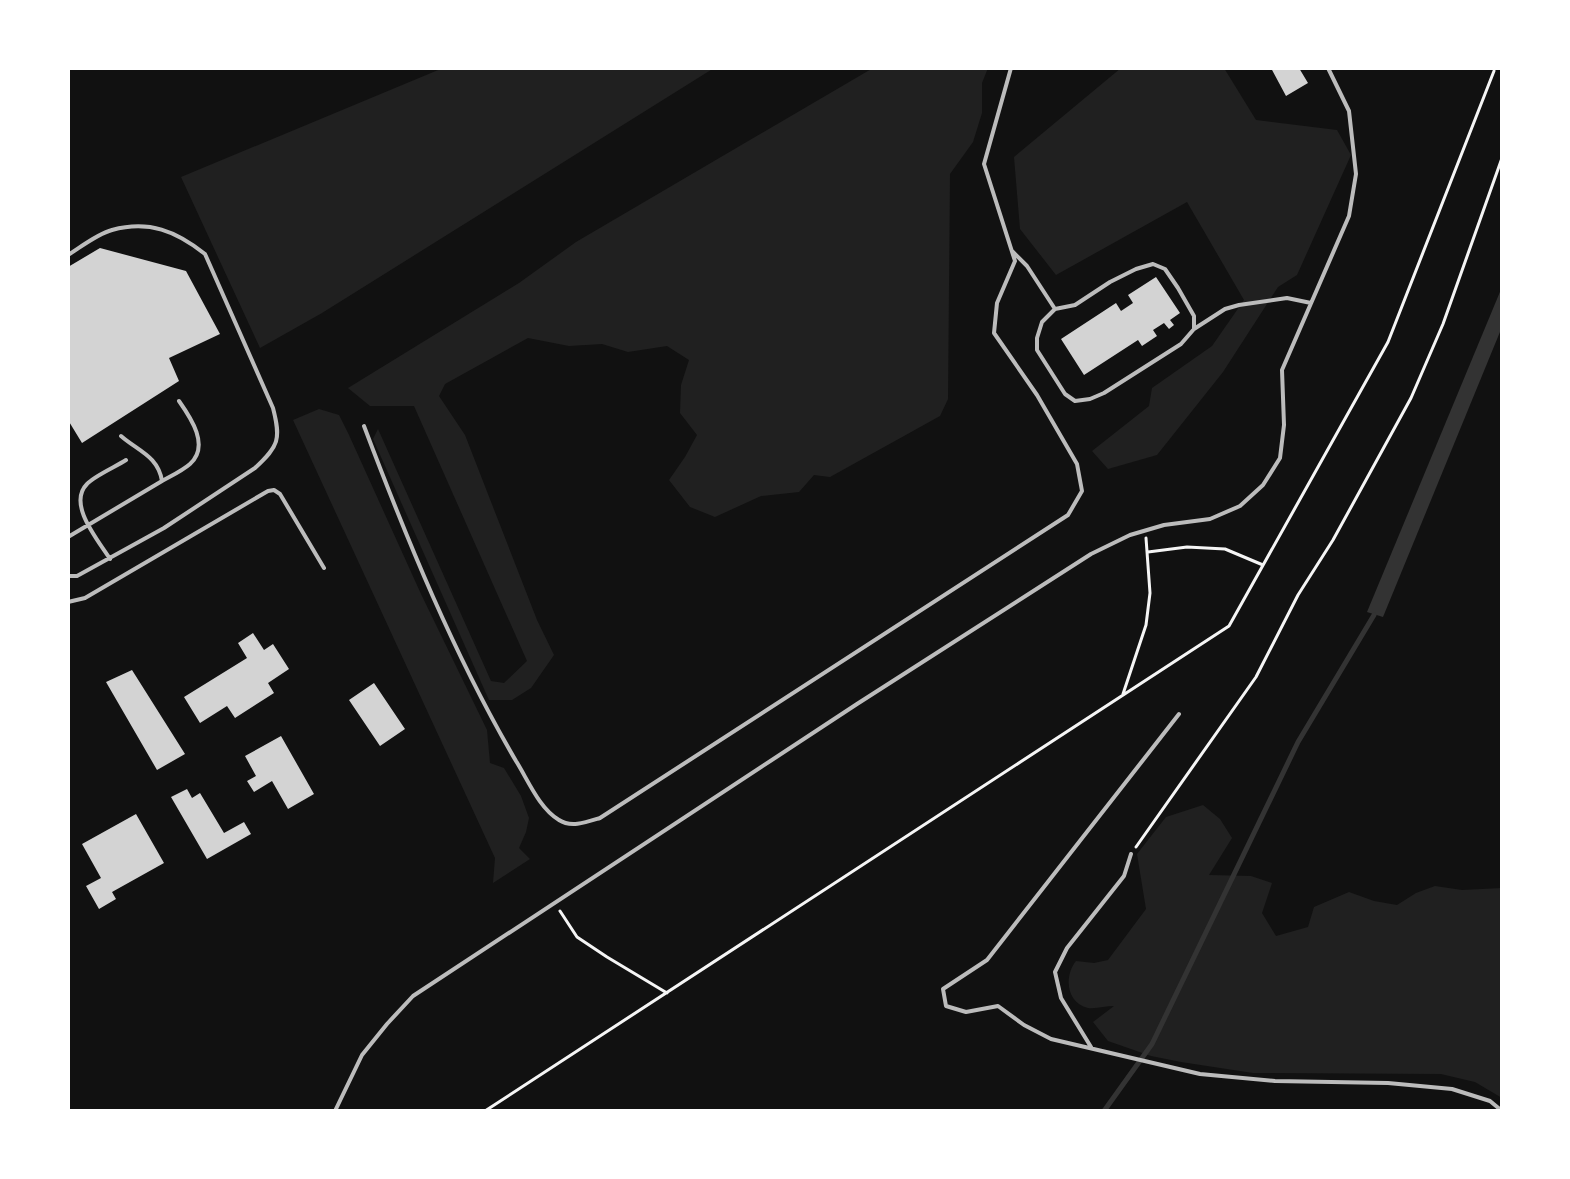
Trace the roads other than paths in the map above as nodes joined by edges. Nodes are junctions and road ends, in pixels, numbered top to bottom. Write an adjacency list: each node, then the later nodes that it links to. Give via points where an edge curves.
1 (1011, 68): 3 (lane, via 984,164)
2 (1328, 68): 5 (lane, via 1349,111 1356,174 1349,216)
3 (1011, 249): 6 (lane); 9 (lane, via 1015,261 997,303 994,333 1077,464 1082,491 1068,515 600,818 579,824 560,822 542,804 508,747 460,657)
4 (68, 255): 15 (lane, via 109,230 146,226 184,238 205,254 278,427 277,442 255,468)
5 (1311, 303): 7 (lane, via 1287,298 1239,305); 22 (lane, via 1282,370 1280,458 1263,485 1240,506 1210,519 1130,535 1091,554 413,996 362,1055)
6 (1055, 309): 7 (lane, via 1075,305 1110,282 1153,264 1165,269 1178,288 1194,316); 7 (lane, via 1042,322 1037,350 1075,401 1104,393 1181,344)
7 (1194, 329)
8 (179, 401): 12 (lane, via 195,425 197,454 191,464)
9 (364, 426)
10 (121, 436): 12 (lane, via 155,462)
11 (126, 460): 13 (lane, via 86,484 80,508)
12 (162, 481): 13 (lane)
13 (89, 525): 14 (lane); 15 (lane)
14 (68, 537)
15 (110, 559): 17 (lane)
16 (324, 568): 18 (lane, via 274,490 85,598)
17 (68, 576)
18 (68, 602)
19 (1179, 714): 21 (lane, via 987,960 943,989 946,1006 966,1012 998,1006 1051,1039)
20 (1131, 854): 21 (lane, via 1124,876 1067,948 1055,972 1061,998)
21 (1091, 1047): 23 (lane, via 1200,1074 1452,1089 1490,1101)
22 (335, 1111)
23 (1502, 1111)

